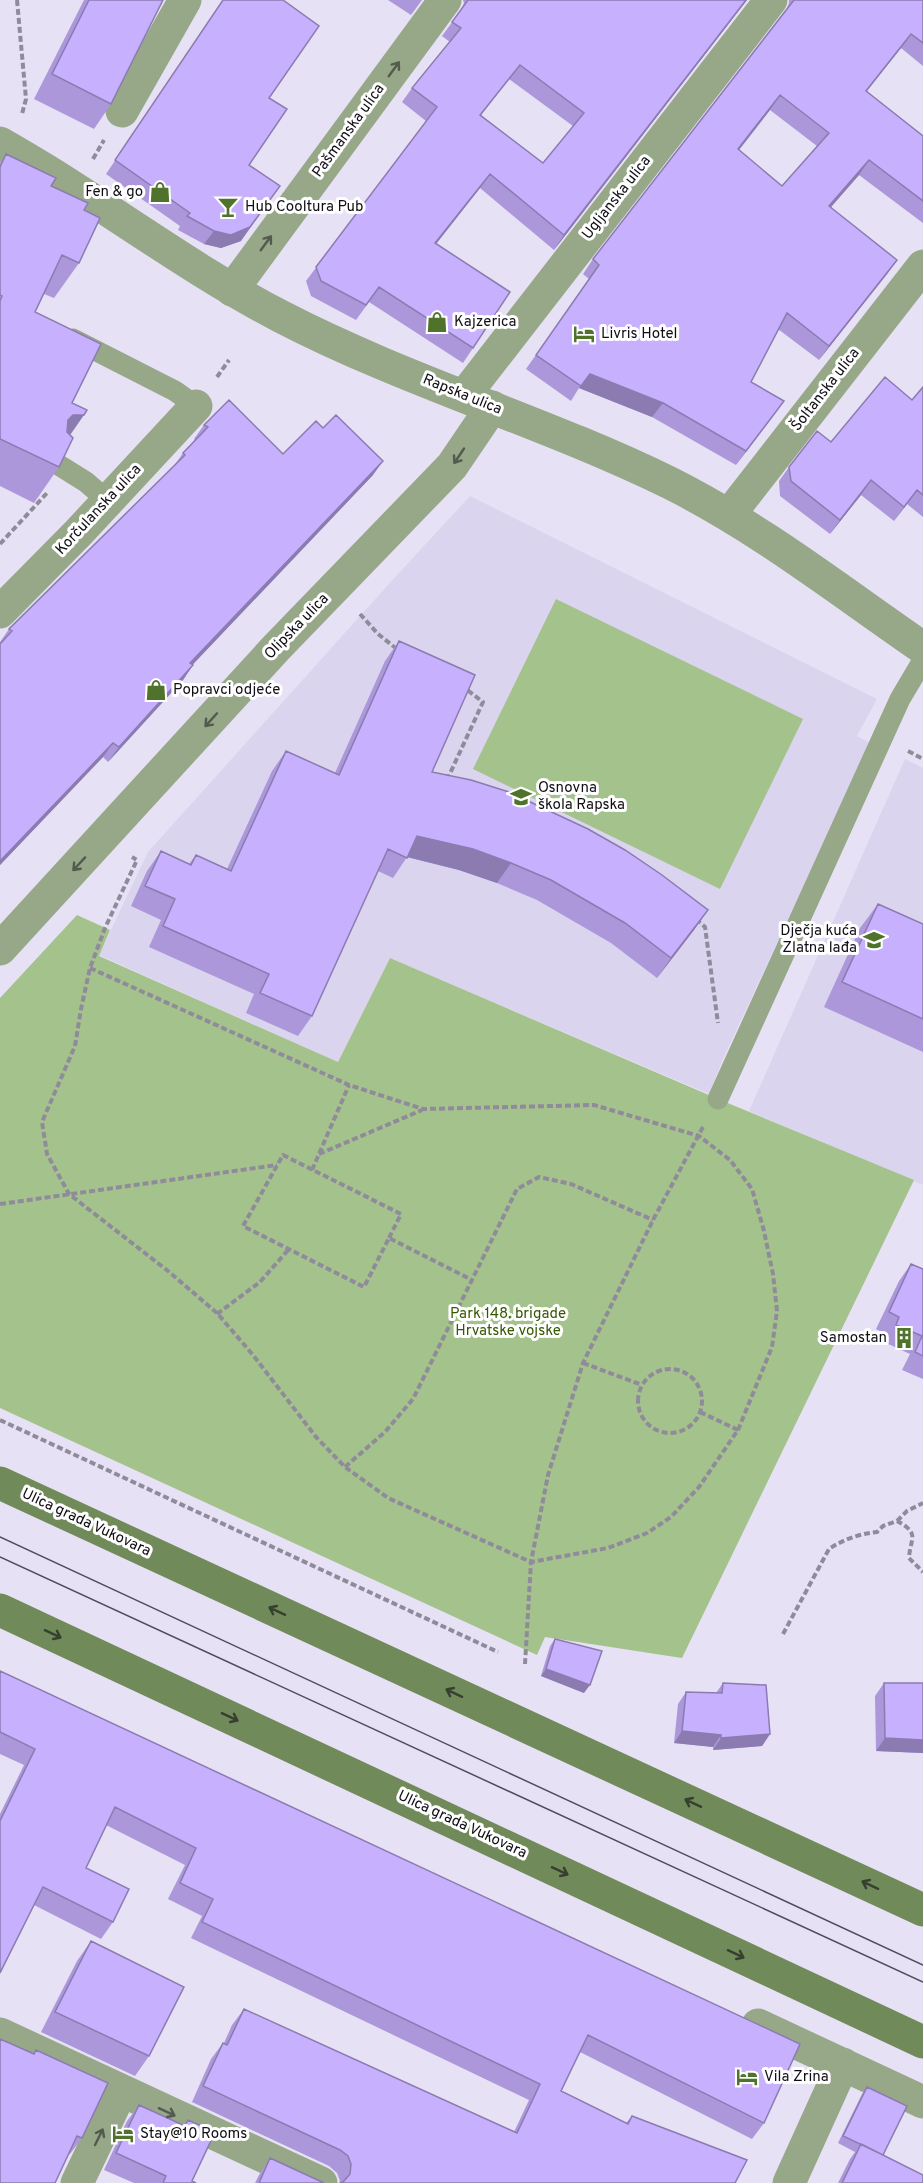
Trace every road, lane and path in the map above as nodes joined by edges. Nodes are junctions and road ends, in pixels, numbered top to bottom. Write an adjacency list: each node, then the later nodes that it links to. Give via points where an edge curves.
1 (17, 0): 6 (path, via 26,99)
2 (185, 0): 5 (street)
3 (445, 0): 9 (street, Pašmanska ulica, one-way to 3)
4 (771, 0): 11 (street, Ugljanska ulica)
5 (122, 111)
6 (22, 114)
7 (0, 143): 9 (street, Rapska ulica)
8 (923, 266): 15 (street, Šoltanska ulica)
9 (232, 290): 11 (street, Rapska ulica, via 341,346)
10 (56, 330): 12 (lane, via 176,391)
11 (478, 402): 15 (street, Rapska ulica, via 596,449); 26 (street, Olipska ulica, one-way to 26, via 452,466 276,648)
12 (196, 406): 14 (street, Korčulanska ulica)
13 (61, 466): 14 (lane); 16 (path)
14 (108, 501): 18 (street, Korčulanska ulica)
15 (729, 515): 19 (street, Rapska ulica)
16 (0, 544)
17 (355, 609): 20 (path)
18 (0, 612)
19 (923, 648)
20 (401, 652)
21 (923, 660): 28 (lane, via 900,699)
22 (460, 683): 23 (path, via 483,702)
23 (445, 785)
24 (127, 854): 27 (path, via 137,860)
25 (690, 914): 28 (path, via 705,927 723,1059)
26 (0, 949)
27 (90, 968): 29 (path); 36 (path, via 75,1046 42,1122 47,1154)
28 (735, 1064): 30 (lane)
29 (349, 1085): 31 (path); 33 (path)
30 (718, 1099)
31 (423, 1109): 32 (path, via 594,1106); 33 (path)
32 (699, 1136): 38 (path); 47 (path, via 730,1160 752,1189 773,1274 777,1311 772,1347)
33 (320, 1154): 35 (path)
34 (278, 1165): 35 (path, via 283,1155); 36 (path); 40 (path, via 243,1226)
35 (312, 1170): 39 (path, via 401,1214)
36 (69, 1194): 37 (path); 42 (path)
37 (0, 1204)
38 (653, 1220): 41 (path, via 572,1184 539,1177 517,1188); 43 (path)
39 (389, 1238): 40 (path, via 364,1287); 41 (path)
40 (289, 1249): 42 (path, via 260,1282)
41 (472, 1280): 48 (path, via 413,1399 385,1432)
42 (217, 1314): 48 (path)
43 (583, 1364): 44 (path); 52 (path, via 548,1475)
44 (642, 1385): 45 (path, via 657,1371 668,1369 688,1374 701,1391); 45 (path, via 638,1406 648,1424 657,1430 678,1432 695,1421)
45 (700, 1412): 47 (path)
46 (0, 1420): 56 (path)
47 (738, 1430): 52 (path, via 699,1487 671,1517 647,1533 608,1548)
48 (345, 1467): 52 (path, via 388,1498)
49 (0, 1483): 58 (main road, Ulica grada Vukovara, one-way to 49)
50 (923, 1503): 51 (path)
51 (897, 1521): 53 (path, via 914,1537 909,1558); 55 (path, via 877,1532 839,1542 829,1550)
52 (531, 1562): 57 (path)
53 (923, 1572)
54 (0, 1610): 61 (main road, Ulica grada Vukovara, one-way to 61)
55 (783, 1634)
56 (498, 1652)
57 (525, 1664)
58 (923, 1910)
59 (735, 2014): 62 (street)
60 (0, 2034): 63 (street)
61 (923, 2042)
62 (843, 2064): 64 (street); 67 (street)
63 (121, 2091): 65 (street, one-way to 63); 66 (street, one-way to 66)
64 (923, 2102)
65 (77, 2183)
66 (321, 2183)
67 (789, 2183)

